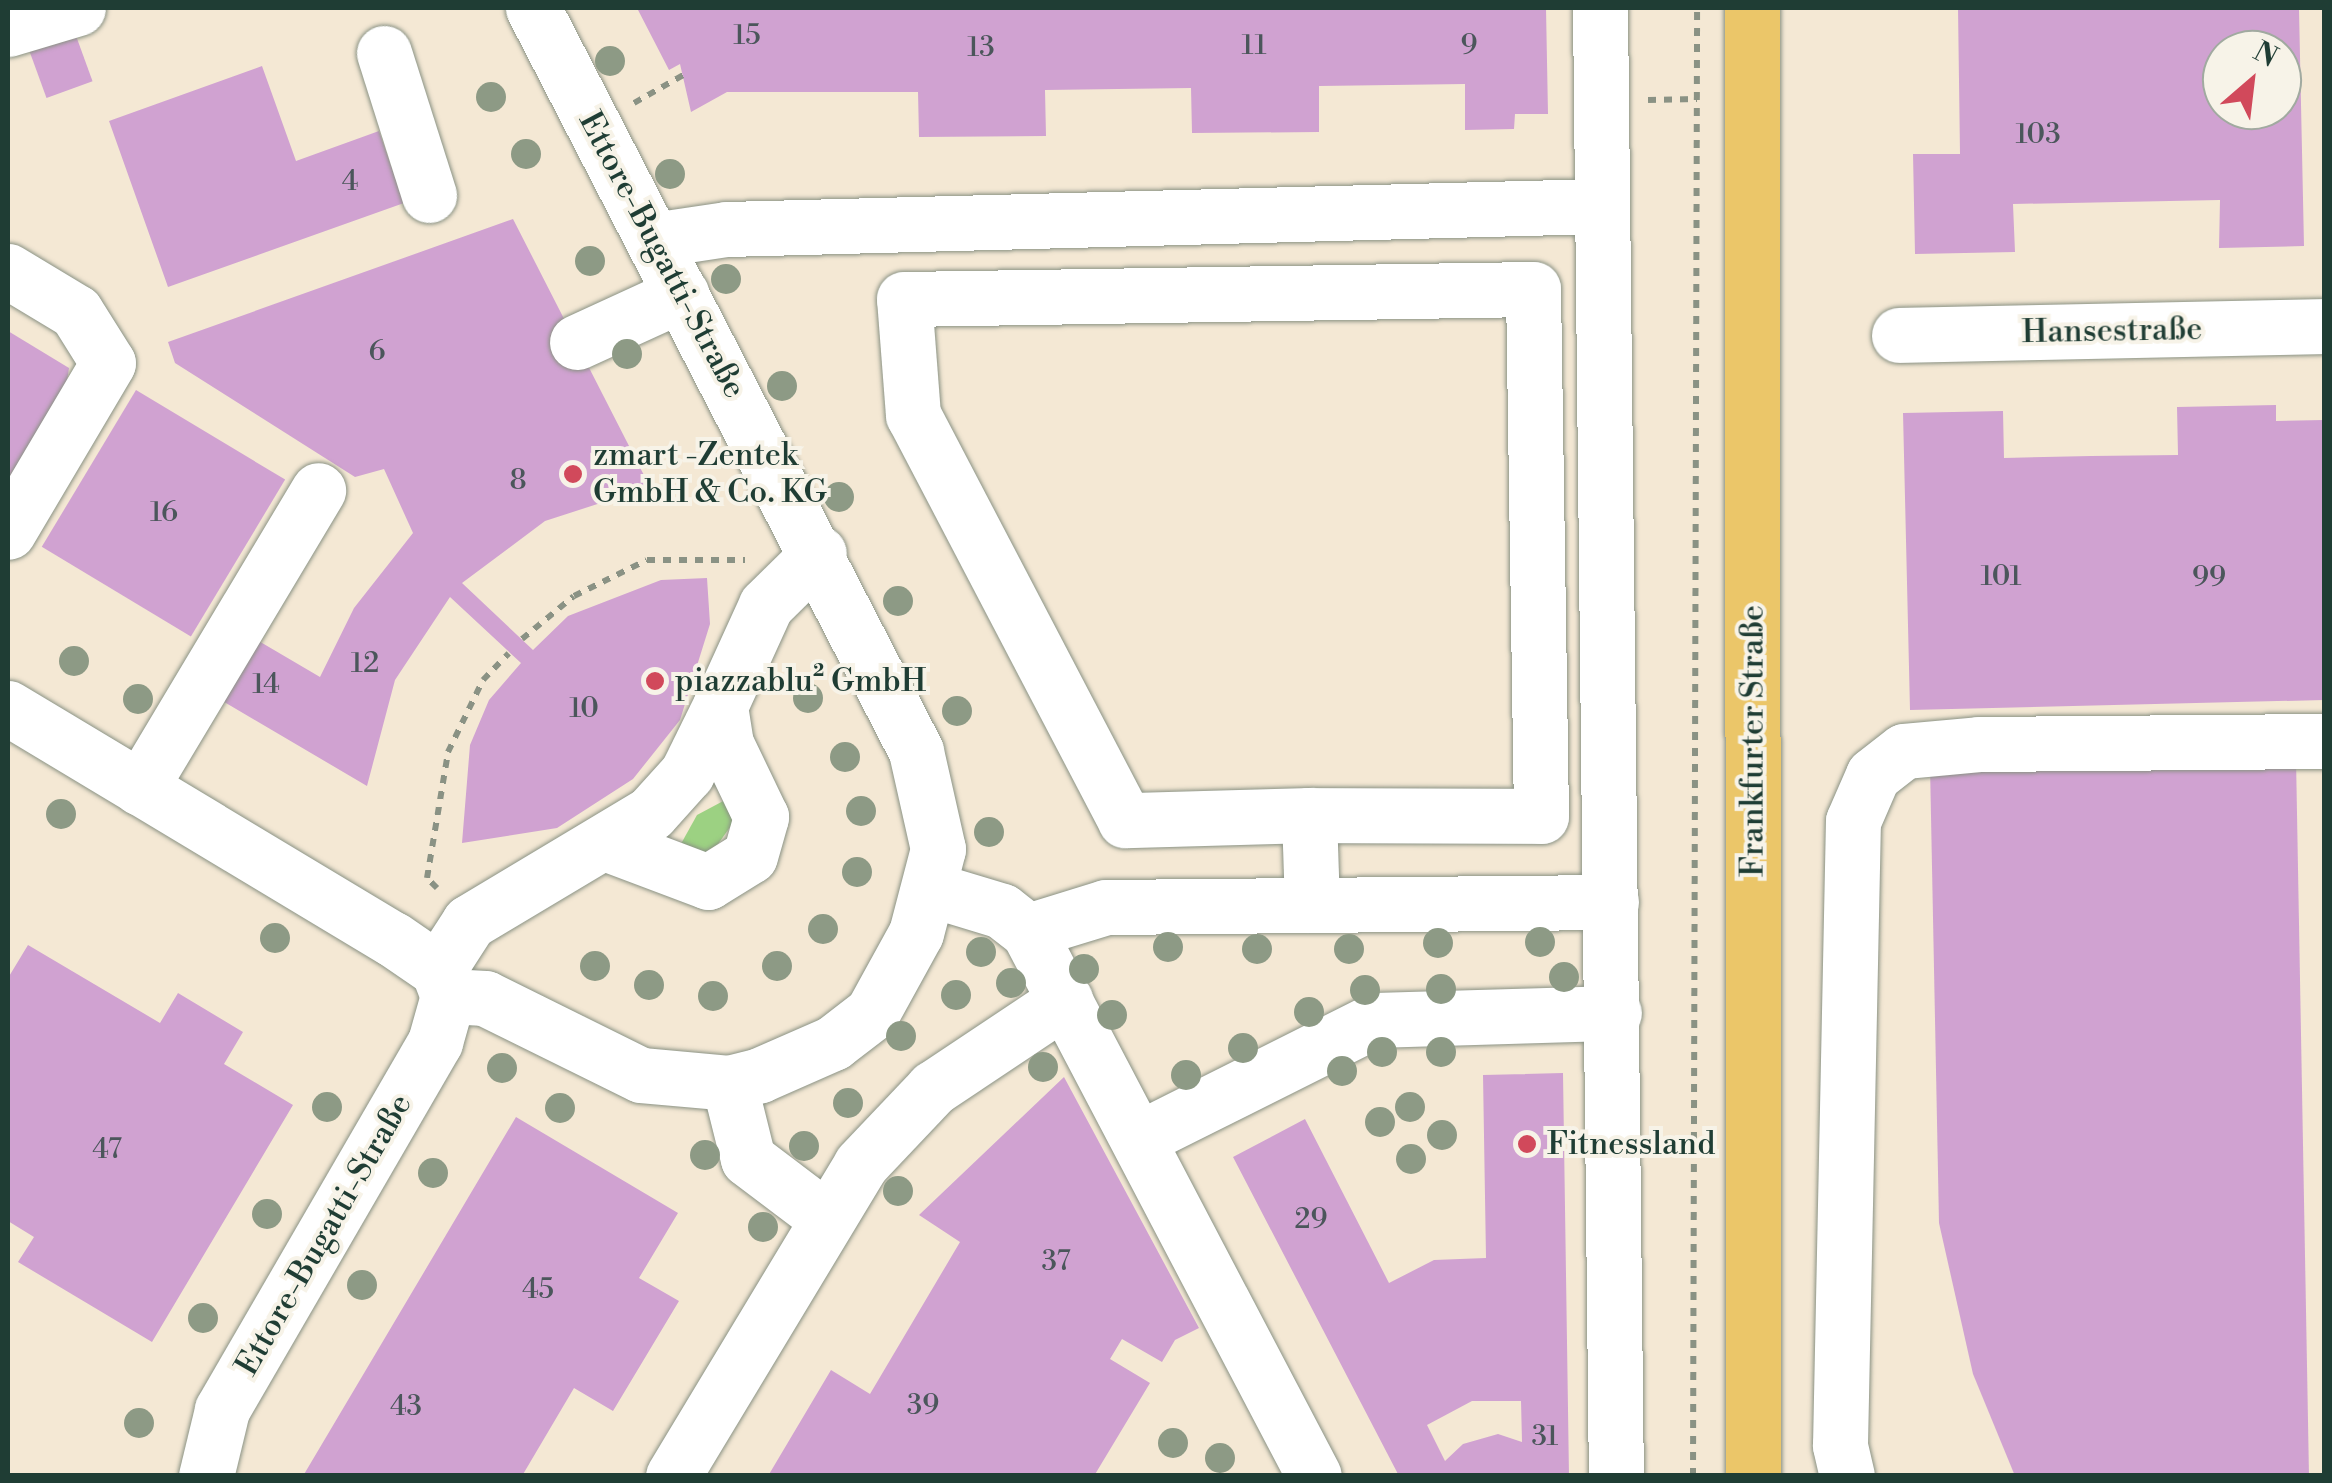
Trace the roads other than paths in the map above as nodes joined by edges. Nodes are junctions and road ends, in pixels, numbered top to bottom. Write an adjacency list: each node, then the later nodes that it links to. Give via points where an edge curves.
1 (78, 8): 5 (street)
2 (533, 8): 9 (street, Ettore-Bugatti-Straße)
3 (1600, 8): 8 (street)
4 (1752, 8): 38 (main road, Frankfurter Straße)
5 (8, 29)
6 (384, 53): 7 (street)
7 (430, 195)
8 (1601, 206): 9 (street, via 727,229); 25 (street)
9 (653, 240): 11 (street, Ettore-Bugatti-Straße)
10 (8, 271): 16 (street, via 76,312 108,363)
11 (682, 294): 14 (street); 17 (street, Ettore-Bugatti-Straße)
12 (2324, 326): 13 (street, Hansestraße)
13 (1899, 335)
14 (577, 342)
15 (318, 490): 21 (street)
16 (8, 532)
17 (810, 562): 18 (street, via 766,605); 24 (street, Ettore-Bugatti-Straße, via 916,750 936,814)
18 (720, 706): 23 (street, via 687,772 651,813); 23 (street, via 726,744 761,817 750,856 708,882)
19 (8, 708): 21 (street, Ettore-Bugatti-Straße)
20 (2324, 741): 39 (street, via 1980,744 1904,752 1872,775 1853,821 1840,1445)
21 (140, 788): 28 (street, Ettore-Bugatti-Straße)
22 (1309, 816): 22 (street, via 1541,816 1540,301 1532,289 904,299 913,415 1125,820); 26 (street)
23 (605, 843): 28 (street, via 468,922)
24 (933, 890): 27 (street, via 1002,911); 31 (street, Ettore-Bugatti-Straße, via 872,1012 792,1065)
25 (1611, 902): 26 (street); 30 (street)
26 (1312, 905): 27 (street, via 1106,908)
27 (1028, 931): 29 (street)
28 (443, 983): 31 (street, Ettore-Bugatti-Straße, via 626,1070); 34 (street, Ettore-Bugatti-Straße, via 435,1042 222,1410)
29 (1065, 1000): 32 (street); 33 (street, via 933,1088 861,1164)
30 (1614, 1013): 32 (street, via 1376,1020); 37 (street)
31 (729, 1083): 33 (street, via 748,1159)
32 (1138, 1139): 36 (street)
33 (826, 1218): 35 (street)
34 (206, 1476)
35 (673, 1476)
36 (1314, 1476)
37 (1616, 1476)
38 (1753, 1476)
39 (1847, 1476)

